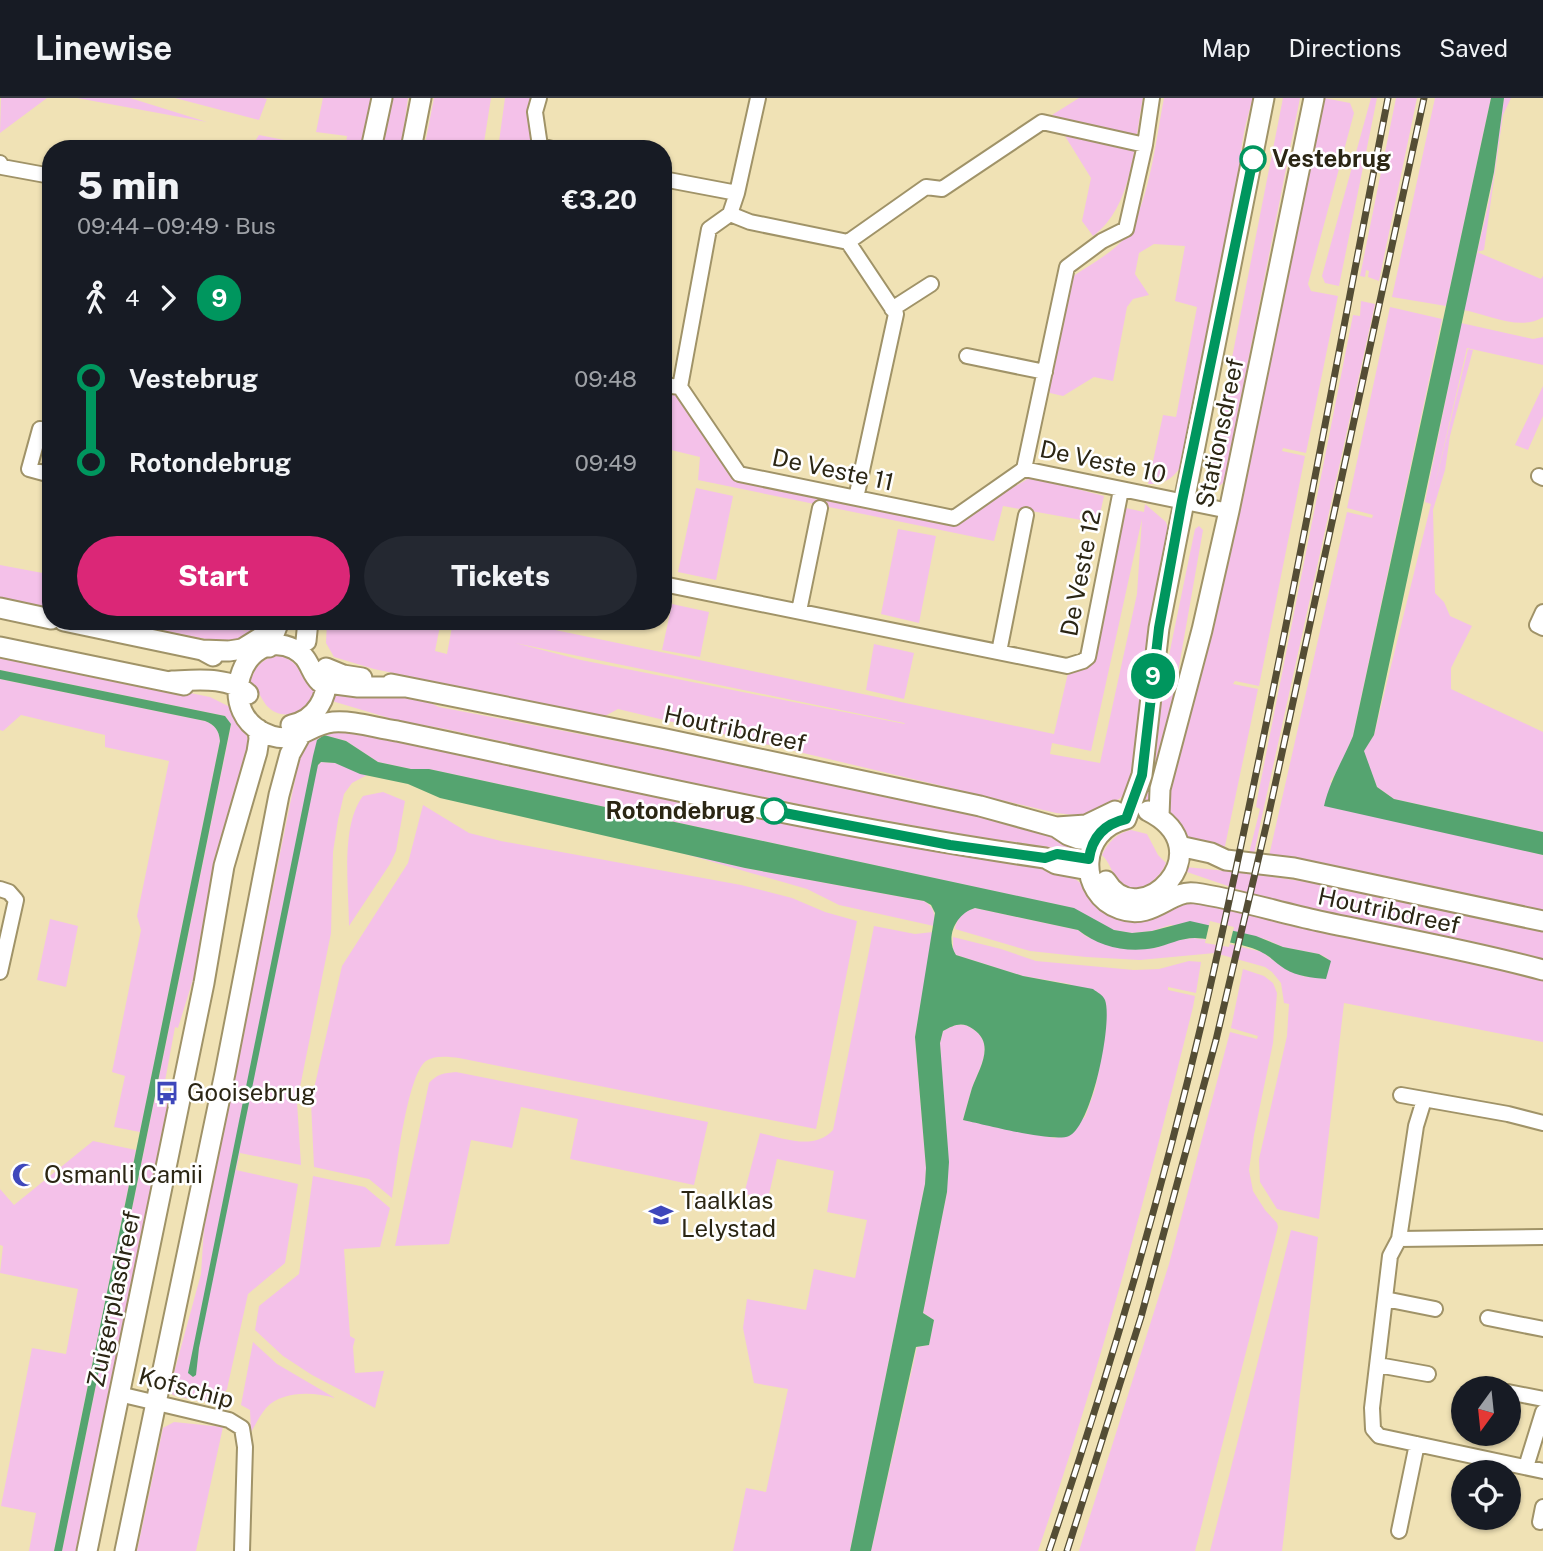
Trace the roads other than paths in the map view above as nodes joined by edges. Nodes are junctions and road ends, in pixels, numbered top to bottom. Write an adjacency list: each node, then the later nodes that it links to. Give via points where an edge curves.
1 (382, 98): 8 (main road)
2 (421, 98): 9 (main road)
3 (539, 98): 10 (street, via 535,112)
4 (758, 98): 15 (street)
5 (1152, 98): 11 (street, De Veste 10)
6 (1264, 98): 29 (main road, Stationsdreef)
7 (1314, 98): 31 (main road, Stationsdreef)
8 (373, 140)
9 (413, 140)
10 (539, 140)
11 (1145, 145): 17 (street, via 1042,122 942,189 926,187); 21 (street, De Veste 10, via 1126,229 1068,267)
12 (1, 168): 13 (street)
13 (42, 175)
14 (672, 180): 15 (street)
15 (737, 193): 16 (street)
16 (730, 214): 17 (street); 23 (street, via 709,229)
17 (848, 242): 19 (street)
18 (931, 284): 19 (street)
19 (892, 309): 28 (street, via 896,314)
20 (967, 356): 21 (street)
21 (1045, 372): 25 (street, De Veste 10)
22 (672, 386): 23 (street)
23 (680, 387): 28 (street, De Veste 11, via 739,474)
24 (42, 429): 26 (street, via 29,469)
25 (1024, 469): 27 (street, De Veste 10); 28 (street, De Veste 11, via 954,517)
26 (42, 473)
27 (1121, 490): 29 (street, De Veste 10); 44 (street, De Veste 12, via 1088,657 1067,666)
28 (856, 498)
29 (1182, 501): 31 (street, De Veste 10); 50 (main road, Stationsdreef, via 1159,628 1142,775)
30 (820, 508): 35 (street)
31 (1229, 511): 51 (main road, Stationsdreef, via 1160,789)
32 (1026, 515): 44 (street)
33 (672, 586): 35 (street, De Veste 12)
34 (0, 608): 37 (main road)
35 (799, 611): 44 (street, De Veste 12)
36 (1543, 612): 38 (street, via 1537,625)
37 (42, 617)
38 (1543, 628)
39 (107, 630): 43 (main road, via 202,650)
40 (307, 631): 41 (main road); 45 (main road)
41 (275, 634): 43 (main road, via 261,637); 45 (main road, via 283,646 307,659 315,678)
42 (0, 647): 46 (main road, via 207,692 233,697)
43 (249, 651): 46 (main road)
44 (999, 652)
45 (326, 676): 47 (main road); 52 (main road, Houtribdreef, via 358,687 401,687 666,739 967,803)
46 (238, 693): 48 (main road, via 244,715); 49 (main road, via 248,693 268,721)
47 (319, 718): 49 (main road); 55 (main road, via 950,845 1045,858 1057,854)
48 (258, 729): 49 (main road); 72 (main road, Zuigerplasdreef, via 257,752 224,866)
49 (292, 733): 75 (main road)
50 (1128, 814): 51 (main road, via 1148,811); 52 (main road, Houtribdreef, via 1120,809 1086,825); 53 (main road); 54 (main road, via 1156,830)
51 (1159, 817): 54 (main road, via 1174,833)
52 (1056, 827): 53 (main road, Houtribdreef, via 1068,835)
53 (1094, 840): 55 (main road)
54 (1177, 860): 55 (main road, via 1158,892 1132,898 1113,891 1100,868); 57 (main road, Houtribdreef); 58 (main road, Houtribdreef, via 1294,868)
55 (1089, 865): 57 (main road, Houtribdreef, via 1102,897 1121,910 1152,909 1193,892)
56 (0, 889): 60 (street, via 16,900)
57 (1227, 897): 59 (main road, Houtribdreef, via 1289,915)
58 (1543, 920)
59 (1543, 970)
60 (0, 972)
61 (1401, 1095): 62 (street)
62 (1424, 1100): 63 (street); 65 (street)
63 (1543, 1123)
64 (1543, 1237): 65 (street)
65 (1399, 1239): 66 (street, via 1390,1256)
66 (1385, 1299): 67 (street); 70 (street)
67 (1435, 1309)
68 (1488, 1318): 69 (street)
69 (1543, 1329)
70 (1378, 1365): 71 (street); 77 (street, via 1373,1429 1379,1436)
71 (1428, 1374)
72 (120, 1394): 75 (street, Kofschip); 81 (main road, Zuigerplasdreef)
73 (1521, 1395): 74 (street)
74 (1543, 1399)
75 (156, 1402): 82 (main road); 83 (street, Kofschip, via 229,1420 242,1428)
76 (1543, 1412): 78 (street)
77 (1417, 1444): 78 (street); 80 (street)
78 (1527, 1467): 79 (street)
79 (1543, 1471)
80 (1399, 1531)
81 (87, 1551)
82 (125, 1551)
83 (242, 1551)

